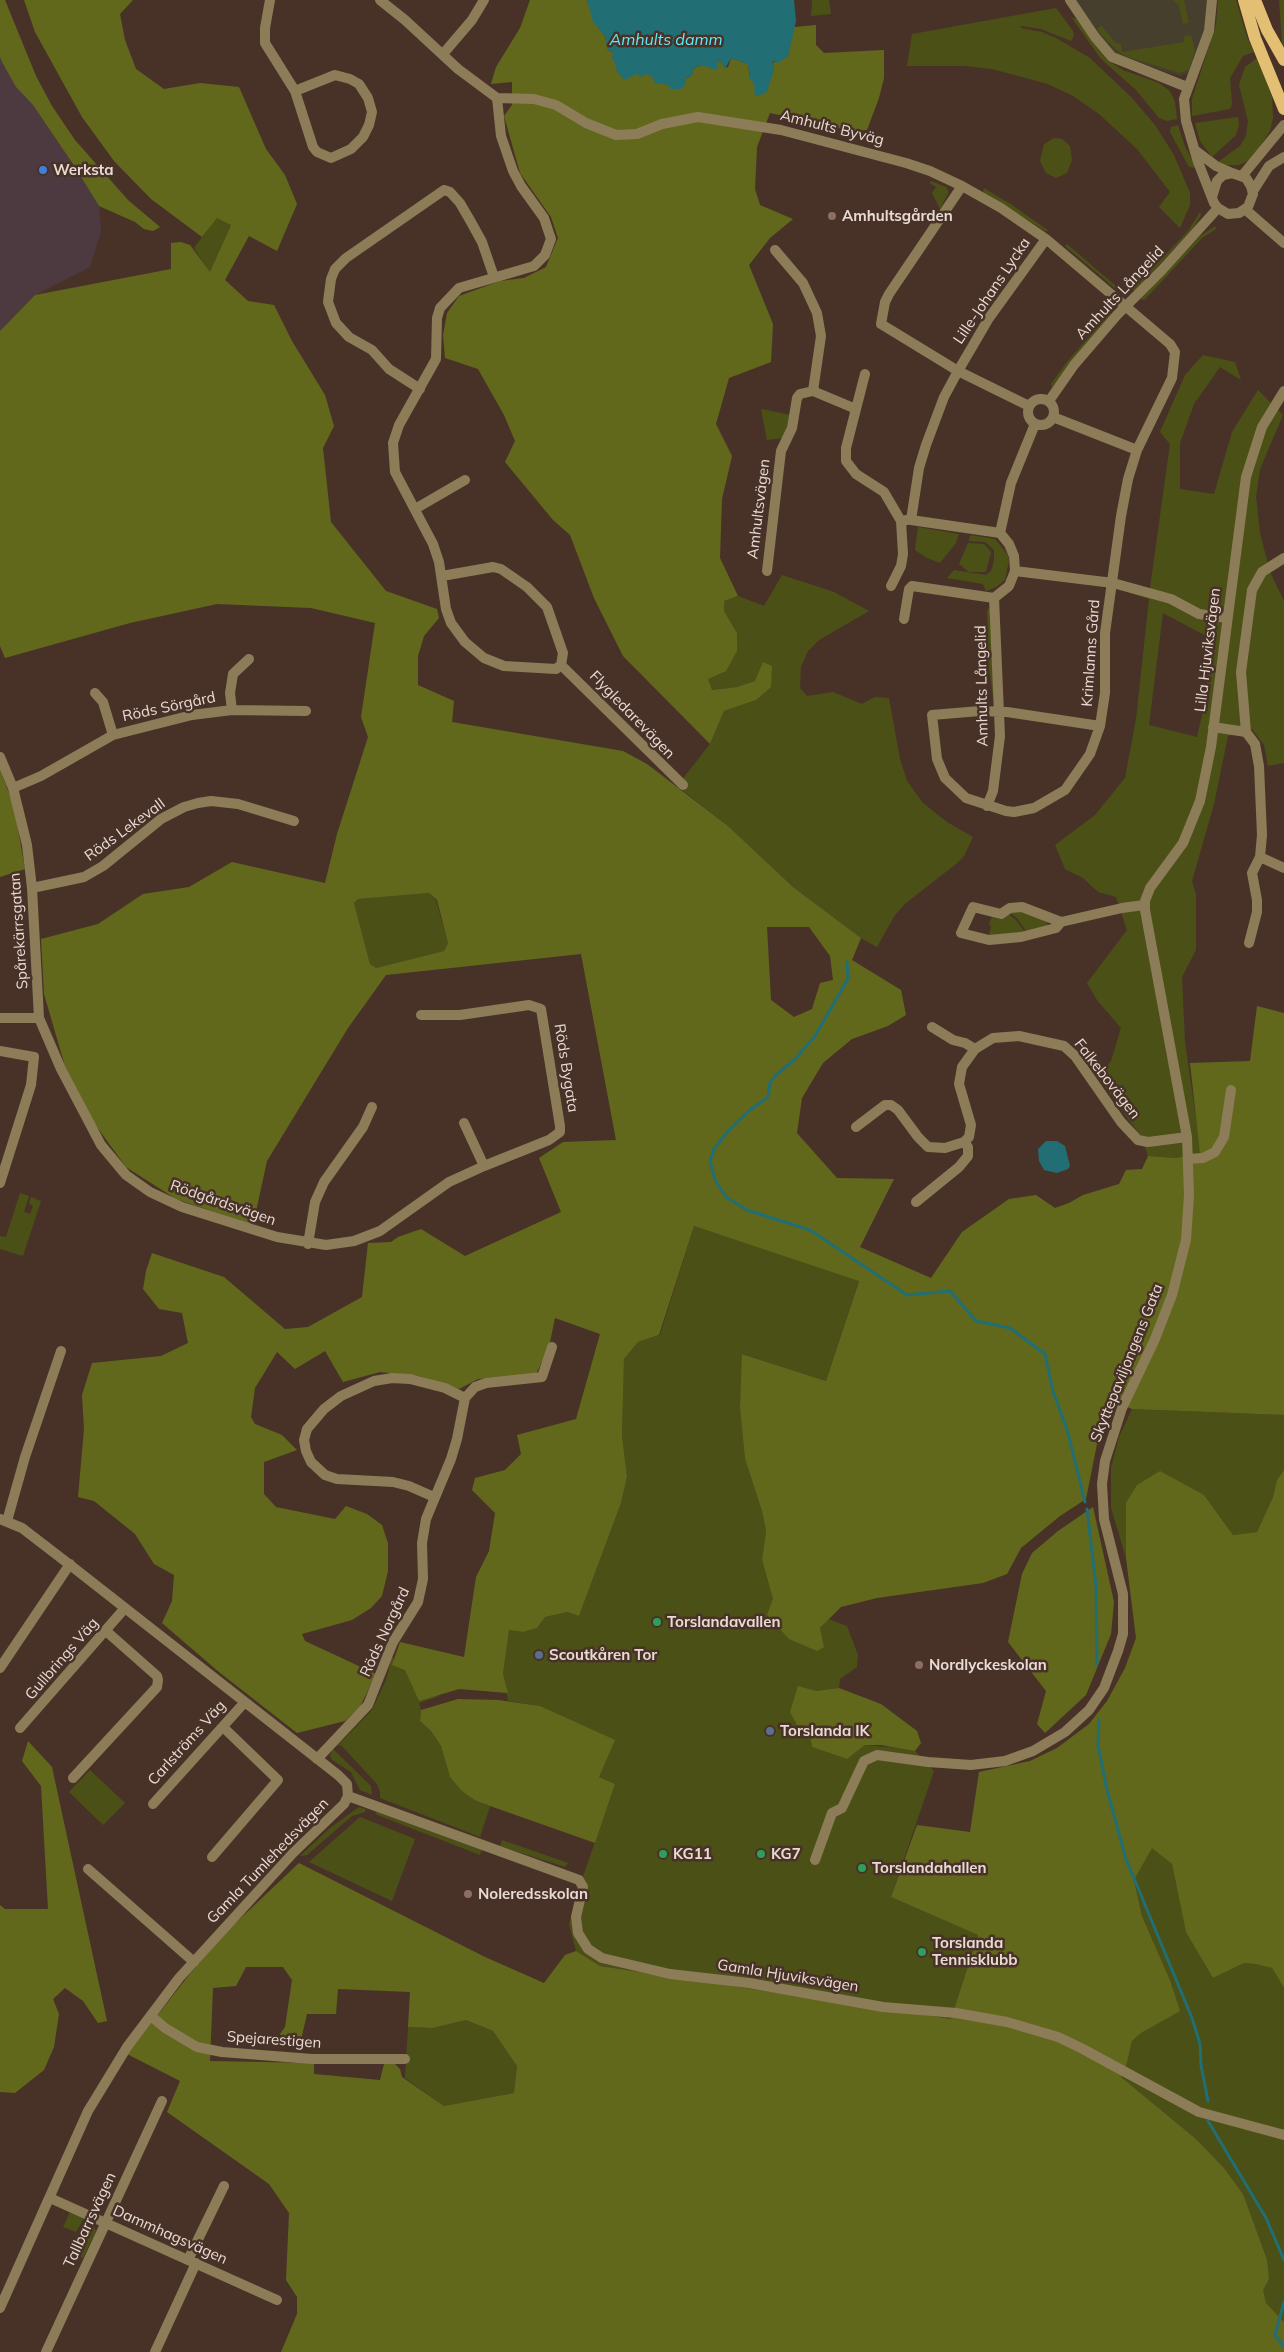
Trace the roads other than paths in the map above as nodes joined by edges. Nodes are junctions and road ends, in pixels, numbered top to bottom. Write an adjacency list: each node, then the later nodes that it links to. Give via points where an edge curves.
1 (270, 0): 11 (street, via 265,43)
2 (380, 0): 8 (street)
3 (484, 0): 8 (street, via 472,20)
4 (1070, 0): 10 (street, via 1112,56)
5 (1212, 0): 10 (street, via 1209,31)
6 (1244, 0): 13 (main road)
7 (1256, 0): 9 (main road, via 1267,30)
8 (443, 54): 12 (street)
9 (1284, 60)
10 (1187, 87): 15 (street, via 1184,111)
11 (295, 91): 11 (street, via 334,75 350,78 359,84 372,112 364,137 341,155 331,158 316,152)
12 (497, 98): 18 (street, Amhults Byväg, via 534,99 556,105 586,123 616,135 637,134 662,124 698,117 781,130 906,163); 26 (street, via 501,136 513,171 544,218 551,239 545,255 534,266)
13 (1284, 109)
14 (1284, 125): 17 (street, via 1255,162)
15 (1196, 152): 17 (street); 20 (street)
16 (1284, 157): 19 (street, via 1269,166)
17 (1237, 175): 19 (street, via 1249,182); 20 (street, via 1223,176 1217,181)
18 (962, 186): 23 (street, Amhults Byväg); 28 (street, via 889,294 881,324)
19 (1253, 191): 22 (street, via 1252,201)
20 (1212, 197): 21 (street)
21 (1218, 208): 22 (street, via 1232,215); 27 (street, Amhults Långelid)
22 (1246, 210): 24 (street)
23 (1046, 239): 27 (street, Amhults Byväg); 28 (street, Lille-Johans Lycka, via 993,311)
24 (1284, 243)
25 (775, 250): 31 (street, via 803,283 817,313 821,336)
26 (494, 277): 30 (street, via 459,288 440,308 436,359); 30 (street, via 471,222 460,203 444,190 335,269 328,302 336,323 349,337 372,350 390,369)
27 (1125, 306): 33 (street, Amhults Långelid, via 1074,365); 38 (street, Amhults Byväg, via 1170,344 1175,352 1172,378)
28 (958, 370): 34 (street); 41 (street, Lille-Johans Lycka, via 926,445)
29 (865, 374): 35 (street)
30 (420, 389): 40 (street, via 393,443 395,472)
31 (813, 391): 35 (street); 44 (street, Amhultsvägen, via 797,398 792,428 781,451)
32 (1284, 391): 50 (street, Lilla Hjuviksvägen, via 1262,428 1250,459 1241,503)
33 (1049, 401): 34 (street, via 1038,398); 36 (street, via 1054,408)
34 (1028, 406): 37 (street, via 1028,416)
35 (856, 409): 41 (street, via 846,461 856,474 884,492)
36 (1053, 417): 37 (street, via 1046,424); 38 (street)
37 (1035, 424): 42 (street, via 1011,483)
38 (1137, 450): 47 (street, Krimlanns Gård, via 1121,516)
39 (465, 480): 40 (street)
40 (415, 509): 46 (street, via 433,544)
41 (906, 520): 42 (street); 48 (street, via 902,560)
42 (1000, 533): 45 (street, via 1010,544)
43 (1284, 559): 60 (street, via 1262,572 1252,590 1241,672)
44 (767, 571)
45 (1015, 571): 47 (street); 49 (street, via 1009,586)
46 (442, 576): 53 (street, via 451,623 473,650 504,666 556,669); 53 (street, via 493,567 527,587 547,607 563,653)
47 (1113, 583): 50 (street, via 1171,599 1199,614); 58 (street, Krimlanns Gård, via 1105,633 1105,693)
48 (891, 586)
49 (994, 598): 51 (street, via 912,586); 57 (street, Amhults Långelid)
50 (1227, 618): 59 (street, Lilla Hjuviksvägen)
51 (904, 619)
52 (249, 660): 55 (street, Röds Sörgård, via 233,674)
53 (561, 665): 63 (street, Flygledarevägen)
54 (95, 693): 61 (street, Röds Sörgård, via 104,702)
55 (232, 710): 56 (street, Röds Sörgård); 61 (street, Röds Sörgård, via 192,715)
56 (306, 711)
57 (1003, 712): 58 (street); 65 (street, Amhults Långelid); 65 (street, Krimlanns Gård, via 932,715 937,759 945,777 966,798)
58 (1100, 726): 65 (street, Krimlanns Gård, via 1090,754 1065,790 1028,810 1014,812)
59 (1213, 726): 60 (street); 70 (street, Lilla Hjuviksvägen, via 1203,788 1192,822 1178,851 1148,892)
60 (1246, 732): 67 (street, via 1255,744 1259,766)
61 (113, 735): 64 (street, Röds Sörgård, via 42,776)
62 (0, 757): 64 (street, Spårekärrsgatan)
63 (683, 785)
64 (13, 788): 69 (street, Spårekärrsgatan, via 27,845)
65 (992, 808)
66 (294, 821): 69 (street, Röds Lekevall, via 238,804 198,803 161,819 103,866 84,877)
67 (1260, 858): 68 (street); 72 (street, via 1252,873 1257,906)
68 (1284, 868)
69 (32, 888): 75 (street, Spårekärrsgatan)
70 (1144, 906): 71 (street); 84 (street, Skyttepaviljongens Gata)
71 (1062, 922): 71 (street, via 1022,907 1010,908 1001,914 973,907 961,933 989,940 1013,938 1056,928)
72 (1249, 943)
73 (421, 1015): 83 (street, Röds Bygata, via 460,1015 530,1005 541,1009)
74 (0, 1018): 75 (street)
75 (39, 1018): 90 (street, Rödgårdsvägen, via 88,1123 101,1146 126,1175 150,1192 182,1206)
76 (932, 1027): 77 (street)
77 (975, 1049): 84 (street, Falkebovägen, via 1002,1036 1058,1043 1075,1056 1138,1140 1148,1142); 85 (street, Falkebovägen, via 960,1075 959,1084 971,1125 969,1137)
78 (0, 1052): 88 (street, via 34,1057 31,1085)
79 (1231, 1090): 86 (street, via 1224,1137 1215,1152 1203,1158)
80 (372, 1107): 90 (street, via 363,1127 324,1182 315,1202)
81 (464, 1123): 87 (street)
82 (856, 1127): 85 (street, via 885,1105 891,1105 928,1147 945,1148)
83 (560, 1132): 87 (street, Rödgårdsvägen, via 549,1140)
84 (1187, 1137): 86 (street, Skyttepaviljongens Gata)
85 (964, 1142): 89 (street, Falkebovägen, via 968,1156)
86 (1188, 1159): 108 (street, Skyttepaviljongens Gata, via 1190,1195 1182,1261 1155,1339 1122,1408 1102,1484 1104,1519 1123,1594 1124,1614 1118,1651 1104,1688 1089,1710 1065,1732 1033,1751 1005,1761 971,1764 877,1755 869,1758 857,1773 842,1808 832,1813)
87 (484, 1166): 90 (street, Rödgårdsvägen, via 449,1182 400,1218 365,1238 326,1245)
88 (0, 1183)
89 (916, 1202)
90 (308, 1244)
91 (552, 1347): 93 (street, via 542,1377 475,1386)
92 (60, 1351): 95 (street)
93 (465, 1398): 94 (street, Röds Norgård, via 458,1439); 94 (street, via 445,1388 410,1379 374,1381 341,1396 324,1409 307,1429 306,1451 311,1462 325,1474 337,1479 393,1482)
94 (434, 1498): 103 (street, Röds Norgård, via 424,1527 423,1579 418,1602 393,1642 368,1705)
95 (4, 1520): 96 (street, Gamla Tumlehedsvägen, via 22,1528)
96 (70, 1564): 97 (street, Gamla Tumlehedsvägen); 99 (street)
97 (125, 1608): 98 (street, Gullbrings Väg); 100 (street, Gamla Tumlehedsvägen)
98 (106, 1631): 102 (street, Gullbrings Väg); 104 (street, via 157,1676 157,1687)
99 (0, 1668)
100 (244, 1703): 101 (street, Carlströms Väg); 103 (street, Gamla Tumlehedsvägen)
101 (223, 1727): 106 (street, Carlströms Väg); 107 (street, via 278,1780)
102 (20, 1728)
103 (317, 1759): 105 (street, Gamla Tumlehedsvägen, via 346,1784)
104 (73, 1778)
105 (348, 1796): 110 (street, Gamla Tumlehedsvägen, via 344,1804 293,1853); 114 (street, Gamla Hjuviksvägen, via 579,1880 583,1887 576,1917 578,1934 588,1949 602,1958 670,1974 749,1982 884,2007 956,2013 1025,2026 1081,2048 1199,2112)
106 (153, 1804)
107 (212, 1856)
108 (816, 1860)
109 (88, 1869): 110 (street)
110 (194, 1962): 111 (street, Gamla Tumlehedsvägen)
111 (151, 2016): 112 (street, Spejarestigen, via 197,2047 222,2052 312,2059); 116 (street, Gamla Tumlehedsvägen, via 112,2070 88,2111)
112 (405, 2060)
113 (162, 2101): 117 (street, Tallbarrsvägen)
114 (1284, 2135)
115 (224, 2186): 118 (street)
116 (50, 2198): 117 (street, Dammhagsvägen); 120 (street, Gamla Tumlehedsvägen)
117 (105, 2222): 118 (street, Dammhagsvägen); 121 (street, Tallbarrsvägen)
118 (192, 2262): 119 (street, Dammhagsvägen); 122 (street)
119 (277, 2300)
120 (0, 2308)
121 (46, 2352)
122 (155, 2352)

